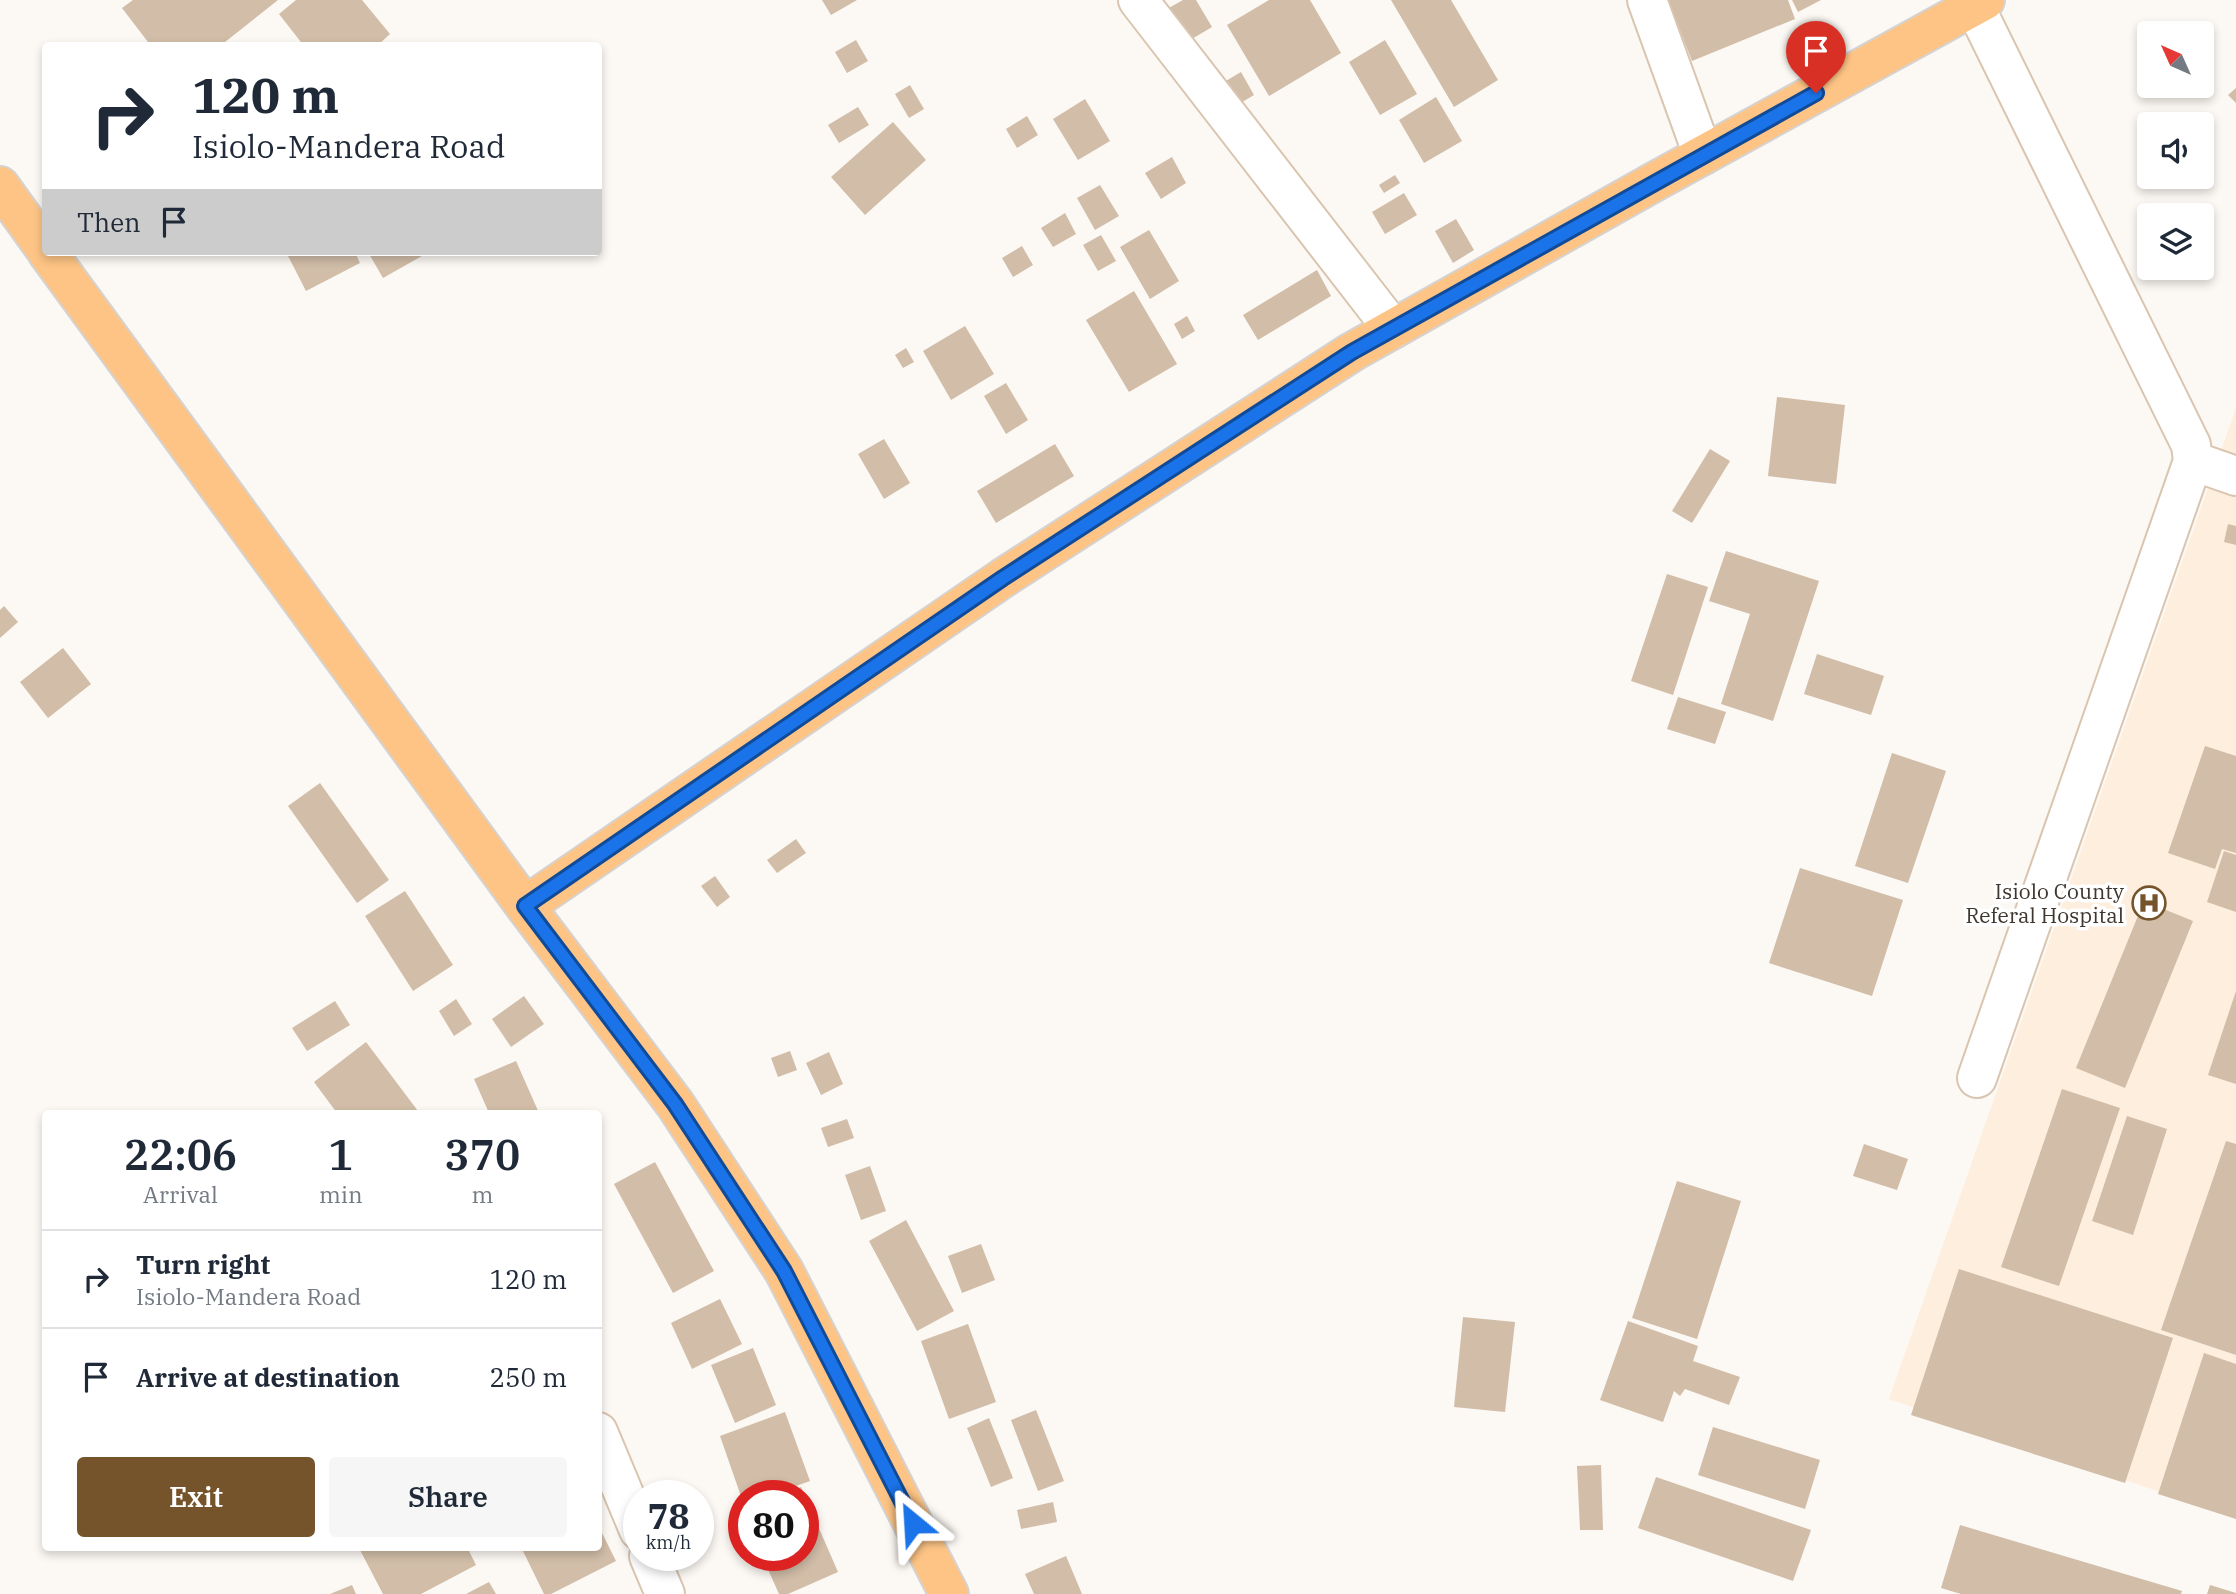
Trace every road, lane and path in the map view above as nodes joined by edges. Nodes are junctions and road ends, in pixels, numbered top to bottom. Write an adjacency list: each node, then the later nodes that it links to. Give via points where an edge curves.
1 (1138, 0): 8 (street)
2 (1647, 0): 4 (street)
3 (1980, 3): 4 (highway); 9 (street, via 2191,445)
4 (1703, 155): 8 (highway)
5 (0, 186): 6 (highway)
6 (42, 245)
7 (50, 256): 11 (highway)
8 (1393, 329): 11 (highway, via 1003,578)
9 (2193, 461): 10 (street); 12 (street)
10 (2236, 476)
11 (525, 906): 17 (highway, via 675,1104 784,1271)
12 (1977, 1078)
13 (602, 1442): 14 (street)
14 (623, 1492)
15 (655, 1571): 16 (street)
16 (665, 1594)
17 (950, 1594)

